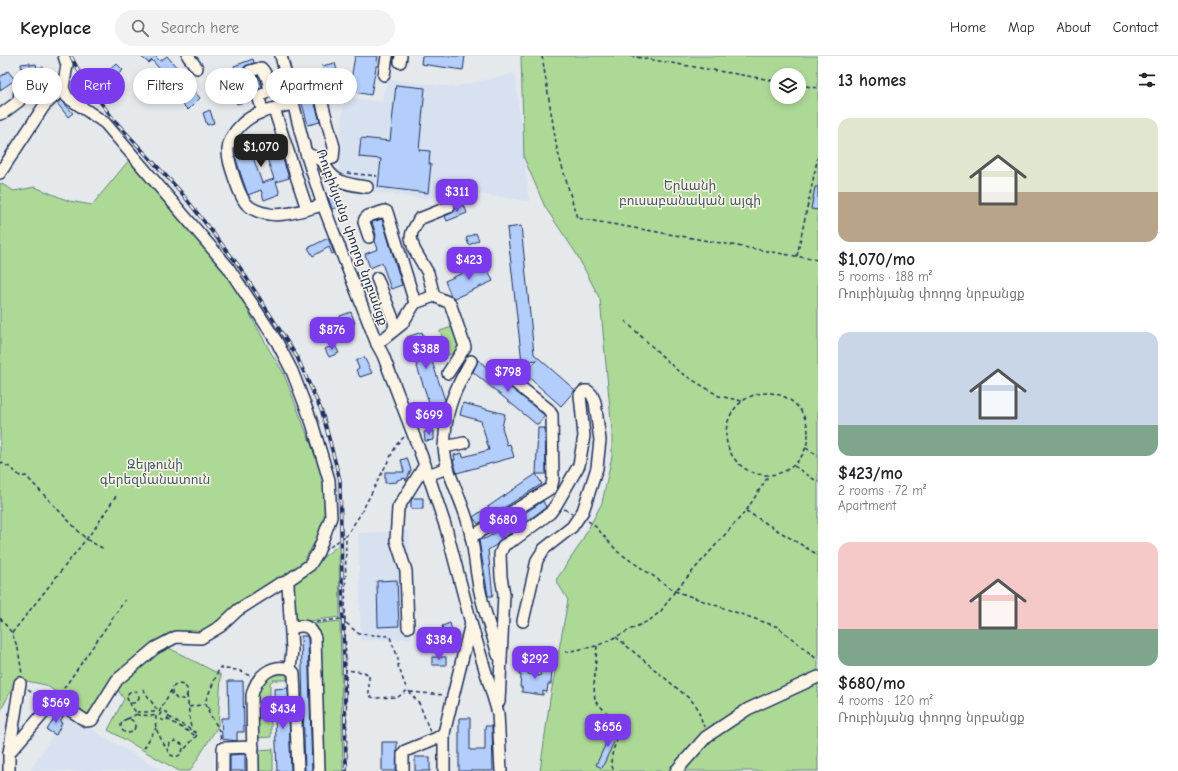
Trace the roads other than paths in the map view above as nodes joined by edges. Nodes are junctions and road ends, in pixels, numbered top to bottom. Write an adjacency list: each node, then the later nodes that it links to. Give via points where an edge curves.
1 (64, 56): 9 (street, via 67,65)
2 (188, 56): 5 (street)
3 (281, 56): 6 (street, Ռուբինյանց փողոց նրբանցք)
4 (387, 56): 8 (street)
5 (197, 68)
6 (284, 68)
7 (258, 69): 13 (street, via 261,68 265,73 269,83 269,91 259,99)
8 (384, 75)
9 (63, 88): 17 (street, via 44,106); 36 (street, via 68,97 105,123 228,267 277,342 292,371 329,480 331,518 318,552 310,565)
10 (15, 104): 14 (street)
11 (293, 104): 13 (street); 15 (street, Ռուբինյանց փողոց նրբանցք)
12 (322, 104): 16 (street, via 334,147 333,158)
13 (268, 111): 21 (street); 21 (street, via 252,116 242,124 228,148 228,160 243,201 267,214 276,215)
14 (0, 114)
15 (306, 153): 16 (street); 19 (street, Ռուբինյանց փողոց նրբանցք)
16 (323, 161): 18 (street, via 332,176 349,185)
17 (0, 172)
18 (367, 187)
19 (323, 205): 21 (street); 27 (street, Ռուբինյանց փողոց նրբանցք)
20 (449, 207): 24 (street, via 419,219 412,232 414,249 428,273)
21 (307, 209)
22 (369, 237): 25 (street, via 365,219 385,211)
23 (377, 278): 26 (street, via 395,324)
24 (434, 296): 25 (street); 29 (street, via 450,303 465,347)
25 (415, 303): 26 (street, via 402,324)
26 (393, 331): 27 (street)
27 (378, 344): 34 (street, Ռուբինյանց փողոց նրբանցք)
28 (471, 361): 32 (street, via 454,395 447,418)
29 (448, 373)
30 (514, 382): 35 (street, via 552,415 551,488)
31 (464, 443): 32 (street)
32 (444, 447): 33 (street)
33 (447, 468): 34 (street); 35 (street, via 465,512)
34 (426, 470): 38 (street, Ռուբինյանց փողոց նրբանցք, via 446,528); 39 (street, via 398,508 396,540 406,571)
35 (471, 537): 41 (street, via 481,596)
36 (286, 582): 40 (street); 48 (street, via 250,602 221,626 201,638 176,637 155,648 117,680 92,720 86,721 53,703)
37 (523, 621): 41 (street, via 537,560 544,549 566,532 583,512 597,468 600,440 595,402 588,391 580,395 584,436 579,465 550,513 504,545 500,554 504,622)
38 (471, 623): 45 (street, Ռուբինյանց փողոց նրբանցք); 46 (street)
39 (408, 627)
40 (291, 628): 42 (street); 53 (street, via 310,628 316,643)
41 (500, 663): 45 (street)
42 (290, 669): 47 (street, via 280,668 267,672 260,676 254,687); 52 (street, via 294,673)
43 (818, 677): 57 (street, via 748,709 708,736)
44 (20, 683): 48 (street)
45 (498, 713): 56 (street, Ռուբինյանց փողոց նրբանցք)
46 (444, 733): 54 (street, via 405,750); 55 (street)
47 (253, 747): 50 (street, via 223,748); 51 (street)
48 (5, 750): 49 (street)
49 (9, 771)
50 (223, 771)
51 (253, 771)
52 (298, 771)
53 (319, 771)
54 (403, 771)
55 (444, 771)
56 (501, 771)
57 (676, 771)

